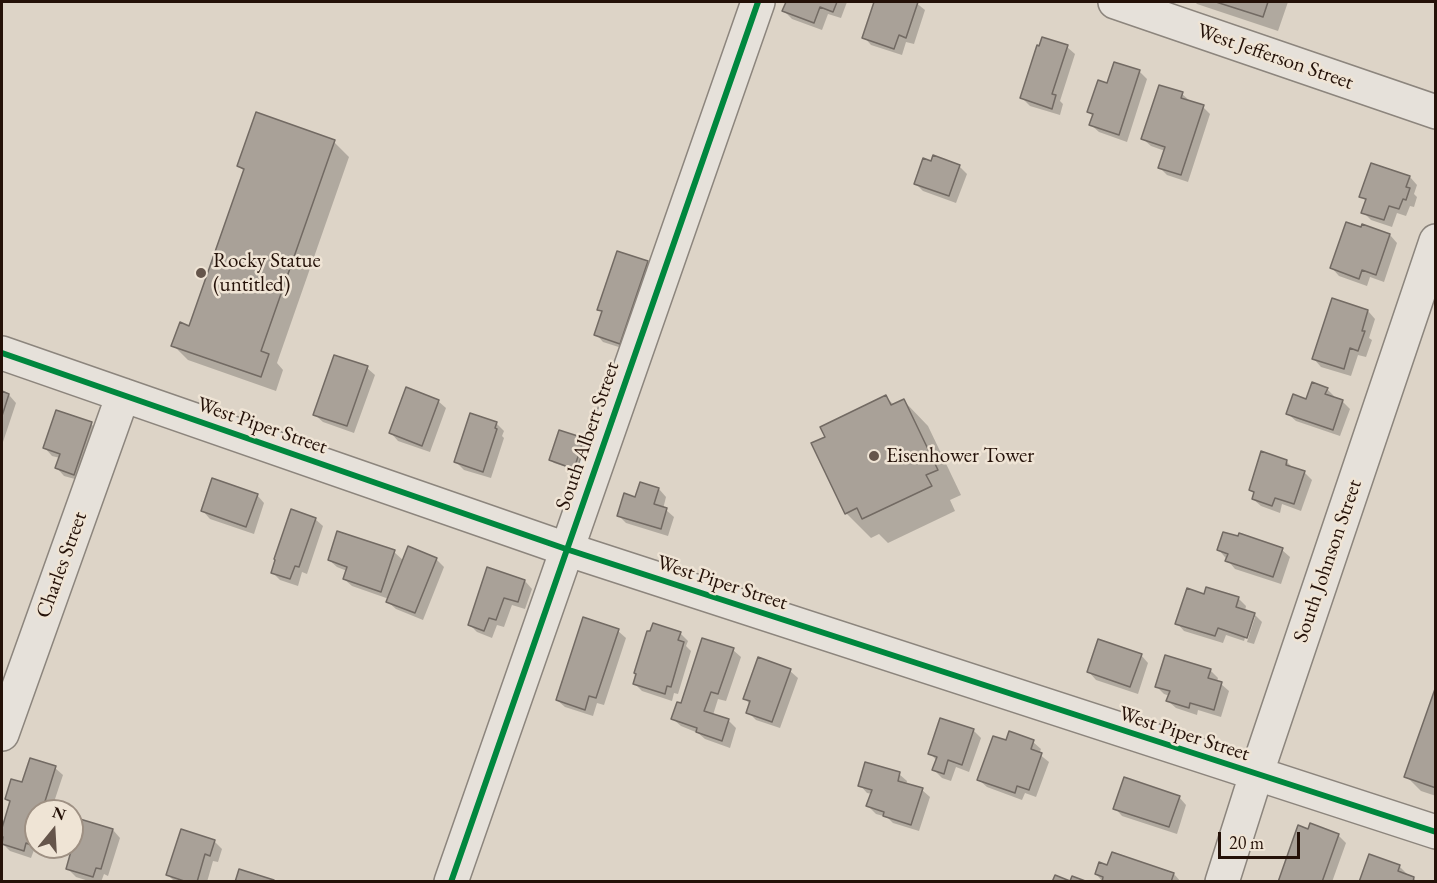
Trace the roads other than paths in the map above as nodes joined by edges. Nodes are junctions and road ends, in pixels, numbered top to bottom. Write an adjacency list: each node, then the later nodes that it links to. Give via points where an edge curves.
1 (758, 2): 7 (street, South Albert Street)
2 (1115, 2): 3 (street, West Jefferson Street)
3 (1436, 112)
4 (1436, 241): 9 (street, South Johnson Street)
5 (2, 353): 6 (street, West Piper Street)
6 (123, 395): 7 (street, West Piper Street); 8 (street, Charles Street)
7 (566, 549): 9 (street, West Piper Street); 11 (street, South Albert Street)
8 (2, 734)
9 (1256, 775): 10 (street, West Piper Street); 12 (street, South Johnson Street)
10 (1436, 832)
11 (452, 882)
12 (1222, 882)

